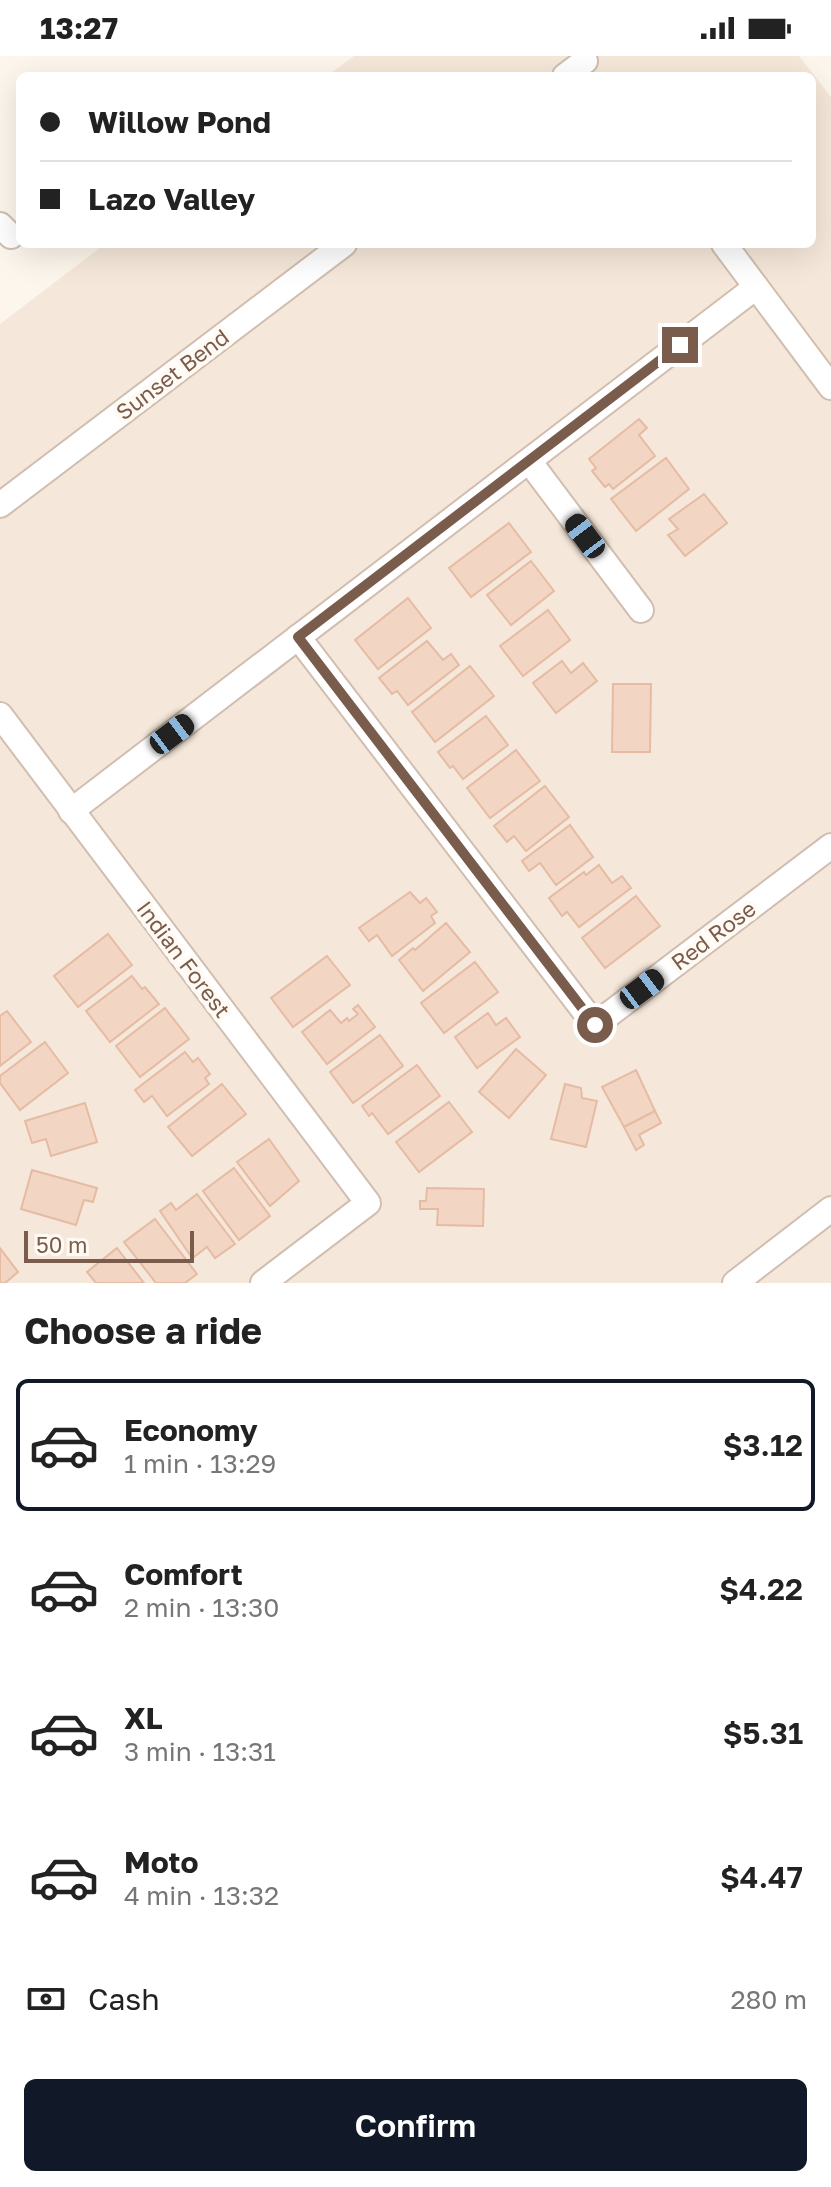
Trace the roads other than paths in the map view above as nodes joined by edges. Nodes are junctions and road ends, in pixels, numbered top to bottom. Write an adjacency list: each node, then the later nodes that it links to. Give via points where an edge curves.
1 (339, 248): 6 (street, Sunset Bend)
2 (727, 248): 3 (street)
3 (756, 287): 4 (street); 5 (street)
4 (831, 387)
5 (529, 461): 7 (street); 8 (street)
6 (0, 505)
7 (641, 610)
8 (298, 637): 10 (street); 11 (street, Red Rose, via 595,1025)
9 (0, 715): 10 (street, Indian Forest)
10 (71, 811): 13 (street, Indian Forest, via 368,1203)
11 (831, 846)
12 (831, 1209): 14 (street)
13 (263, 1283)
14 (735, 1283)

